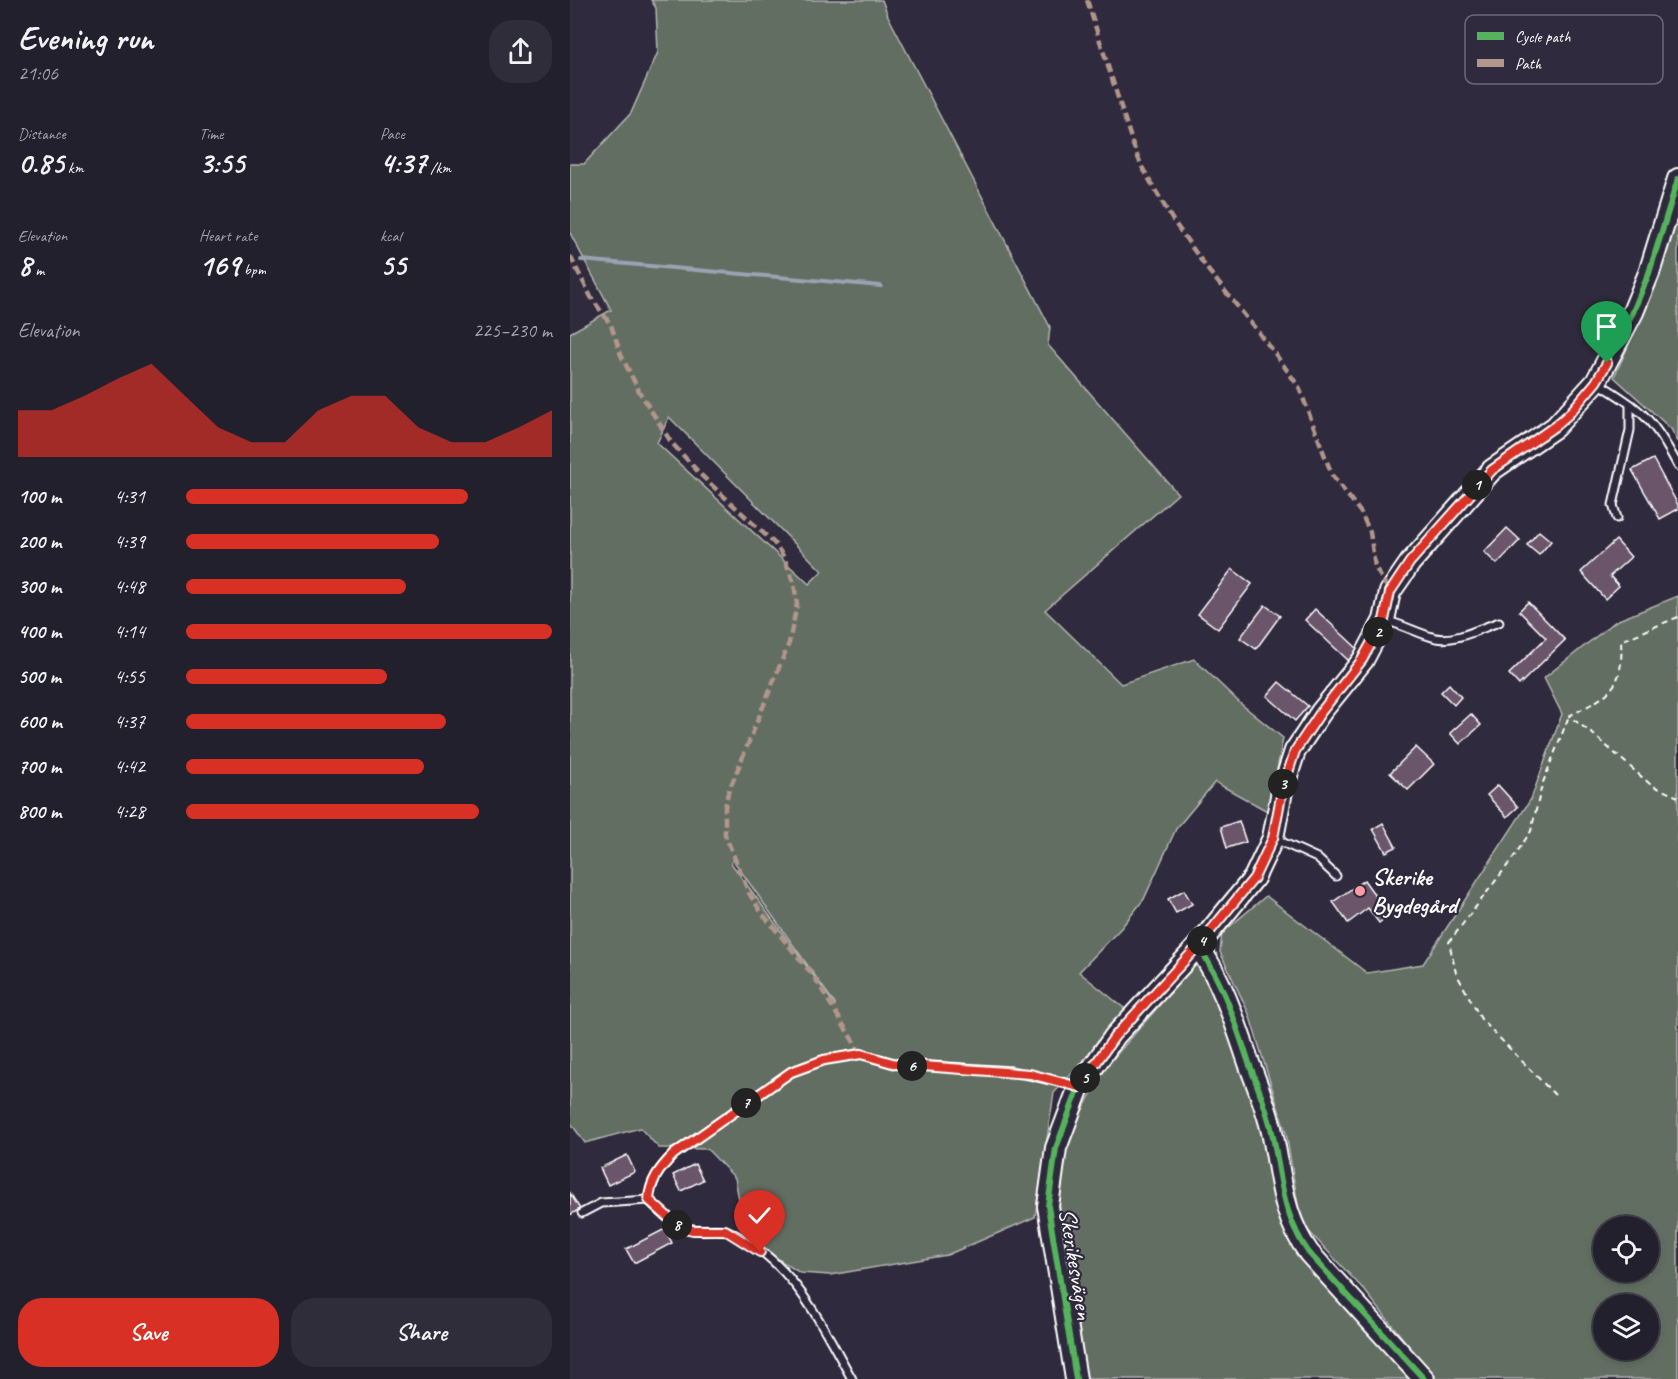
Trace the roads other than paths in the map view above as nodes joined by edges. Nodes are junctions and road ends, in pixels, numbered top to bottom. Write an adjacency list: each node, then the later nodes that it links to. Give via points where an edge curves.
1 (1678, 180): 2 (street, Skerikesvägen, via 1645,283)
2 (1596, 382): 3 (lane); 6 (street, Skerikesvägen, via 1555,426 1502,462 1478,484 1410,562 1390,592)
3 (1630, 404): 4 (lane, via 1657,428); 5 (lane, via 1630,430 1614,505)
4 (1678, 466)
5 (1617, 518)
6 (1384, 620): 7 (lane, via 1437,638); 8 (street, Skerikesvägen, via 1362,660 1295,751)
7 (1499, 621)
8 (1273, 838): 9 (lane, via 1317,858); 10 (street, Skerikesvägen, via 1254,878)
9 (1336, 876)
10 (1198, 946): 11 (street, Skerikesvägen, via 1115,1036); 16 (street, via 1218,978 1261,1097 1295,1234)
11 (1079, 1087): 12 (lane, via 1030,1074 896,1064 861,1054 824,1060 777,1080 674,1154 649,1187); 15 (street, Skerikesvägen, via 1056,1148 1048,1206)
12 (649, 1200): 13 (lane, via 601,1203); 14 (lane, via 679,1227 730,1232 788,1274 813,1309)
13 (582, 1213)
14 (852, 1379)
15 (1077, 1379)
16 (1424, 1379)

